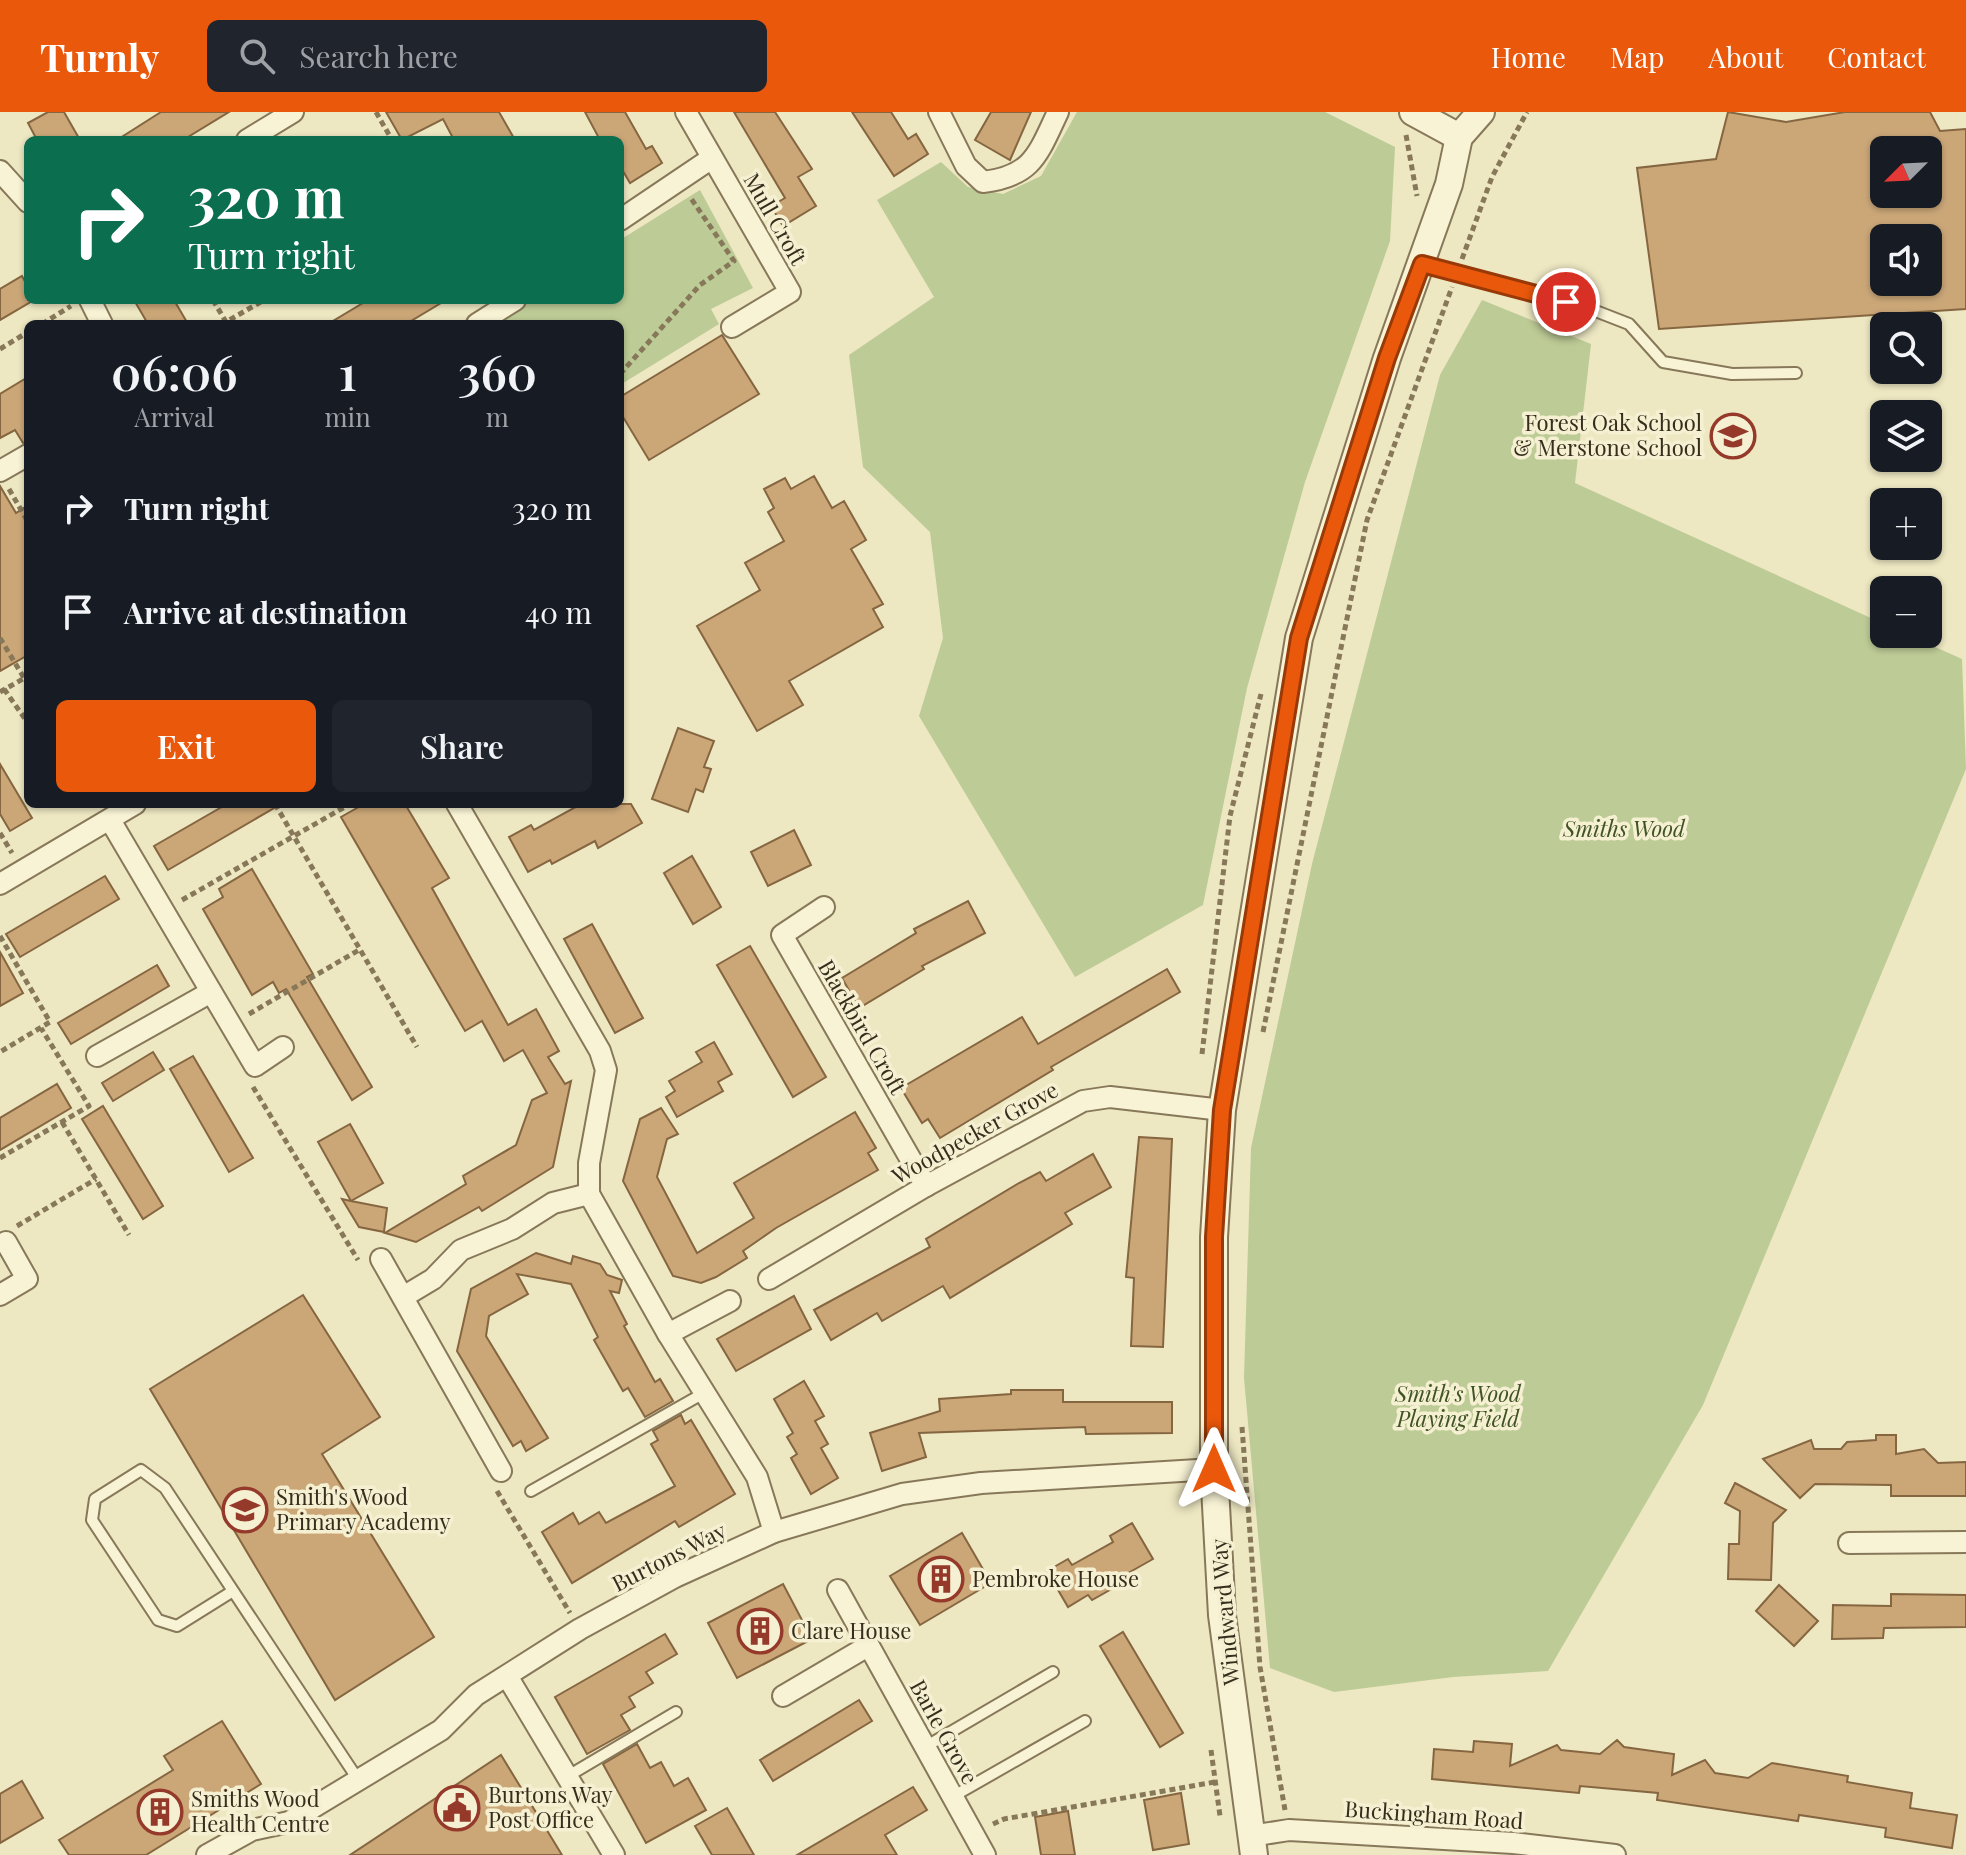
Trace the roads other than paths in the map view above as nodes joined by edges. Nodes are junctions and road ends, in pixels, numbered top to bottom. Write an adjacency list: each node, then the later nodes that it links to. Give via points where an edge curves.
1 (293, 112): 7 (street)
2 (686, 112): 9 (street, Mull Croft)
3 (939, 112): 4 (street, via 966,166 983,182 1022,173 1042,147)
4 (1058, 112)
5 (1413, 112): 8 (street)
6 (1481, 112): 8 (street, Windward Way)
7 (254, 136)
8 (1459, 137): 13 (street, Windward Way)
9 (712, 158): 12 (street); 16 (street, Mull Croft, via 790,292)
10 (0, 171): 11 (street)
11 (24, 198)
12 (624, 217)
13 (1422, 264): 17 (lane, via 1629,324 1663,362 1732,374); 28 (street, Windward Way, via 1299,638)
14 (509, 304): 15 (street)
15 (483, 320)
16 (732, 327)
17 (1796, 373)
18 (24, 459): 19 (street)
19 (4, 478)
20 (129, 808): 22 (street)
21 (465, 808): 30 (street, via 600,1051 606,1070 589,1163)
22 (110, 820): 23 (street); 25 (street)
23 (0, 884)
24 (824, 907): 29 (street, Blackbird Croft, via 782,935)
25 (211, 992): 26 (street, via 255,1066); 27 (street)
26 (283, 1047)
27 (97, 1056)
28 (1222, 1110): 29 (street, Woodpecker Grove, via 1110,1097 1083,1101); 39 (street, Windward Way, via 1214,1237)
29 (926, 1186): 33 (street, Woodpecker Grove)
30 (589, 1194): 35 (street, via 553,1203 512,1229 461,1250 433,1279); 37 (street)
31 (10, 1235): 34 (street, via 27,1279)
32 (381, 1259): 35 (street)
33 (769, 1279)
34 (0, 1295)
35 (403, 1297): 40 (street)
36 (730, 1301): 37 (street)
37 (668, 1334): 38 (street)
38 (704, 1393): 41 (lane); 42 (street, via 757,1477)
39 (1214, 1469): 42 (street, Burtons Way, via 981,1483 902,1494); 57 (street, Windward Way, via 1222,1615)
40 (501, 1471)
41 (531, 1491)
42 (774, 1532): 49 (street, Burtons Way, via 675,1577)
43 (1966, 1542): 44 (street)
44 (1849, 1543)
45 (838, 1590): 47 (street, Barle Grove)
46 (233, 1591): 46 (lane, via 165,1488 141,1470 95,1499 92,1520 158,1620 177,1626); 55 (lane)
47 (868, 1646): 50 (street); 53 (street, Barle Grove)
48 (1053, 1672): 53 (lane)
49 (507, 1676): 54 (street); 55 (street, Burtons Way, via 476,1695 441,1730)
50 (783, 1696)
51 (676, 1712): 54 (lane)
52 (1085, 1721): 56 (lane)
53 (925, 1747): 56 (street, Barle Grove)
54 (568, 1776): 59 (street)
55 (357, 1778): 58 (street, Burtons Way, via 289,1822 252,1830)
56 (952, 1797): 60 (street, Barle Grove)
57 (1252, 1845): 61 (street, Buckingham Road, via 1289,1830 1513,1843)
58 (207, 1855)
59 (614, 1855)
60 (985, 1855)
61 (1615, 1855)

